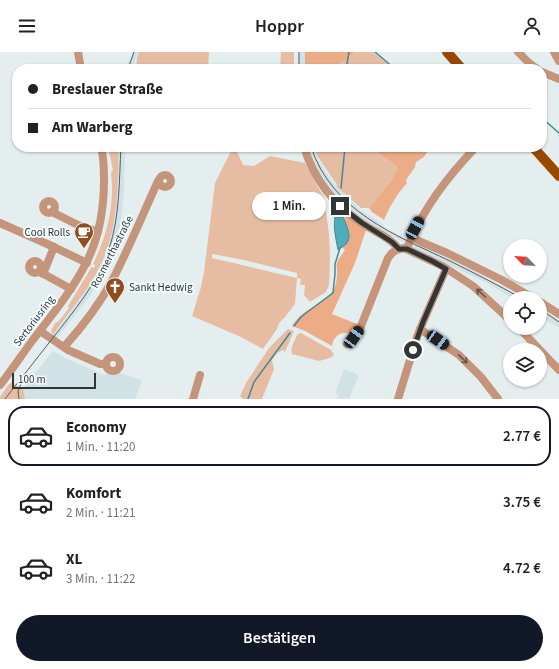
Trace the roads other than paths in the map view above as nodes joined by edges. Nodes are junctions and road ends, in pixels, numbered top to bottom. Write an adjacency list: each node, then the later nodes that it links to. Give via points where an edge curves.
1 (78, 52): 6 (street)
2 (447, 52): 7 (main road)
3 (518, 52): 8 (street)
4 (554, 52): 5 (street)
5 (559, 61)
6 (80, 64)
7 (458, 64)
8 (530, 64)
9 (547, 74): 10 (street)
10 (559, 79)
11 (102, 152): 19 (street, Sertoriusring, via 104,197)
12 (306, 152): 22 (street, via 311,167 332,198 351,215)
13 (471, 152): 20 (street, via 441,187)
14 (537, 152): 15 (main road)
15 (559, 176)
16 (158, 181): 34 (street, Rosmerthastraße, via 112,281 76,334)
17 (52, 212): 19 (street)
18 (0, 223): 21 (street)
19 (98, 232): 23 (street, Sertoriusring)
20 (412, 237): 22 (street); 26 (street)
21 (54, 247): 23 (street); 25 (street, Sertoriusring, via 41,273)
22 (403, 249): 24 (street); 33 (street, via 393,252 388,258 359,330)
23 (87, 262): 25 (street, Sertoriusring)
24 (446, 269): 28 (street, one-way to 24, via 473,286); 30 (street)
25 (71, 289): 31 (street, Sertoriusring)
26 (521, 291)
27 (547, 306): 29 (street)
28 (503, 314)
29 (559, 314)
30 (420, 328): 40 (street); 41 (street, one-way to 41, via 459,355)
31 (40, 331): 34 (street); 38 (street, Sertoriusring)
32 (526, 335): 36 (street)
33 (347, 344)
34 (64, 347): 35 (street, via 100,364)
35 (106, 364)
36 (559, 370)
37 (200, 375): 39 (street)
38 (0, 385)
39 (193, 399)
40 (398, 399)
41 (498, 399)

